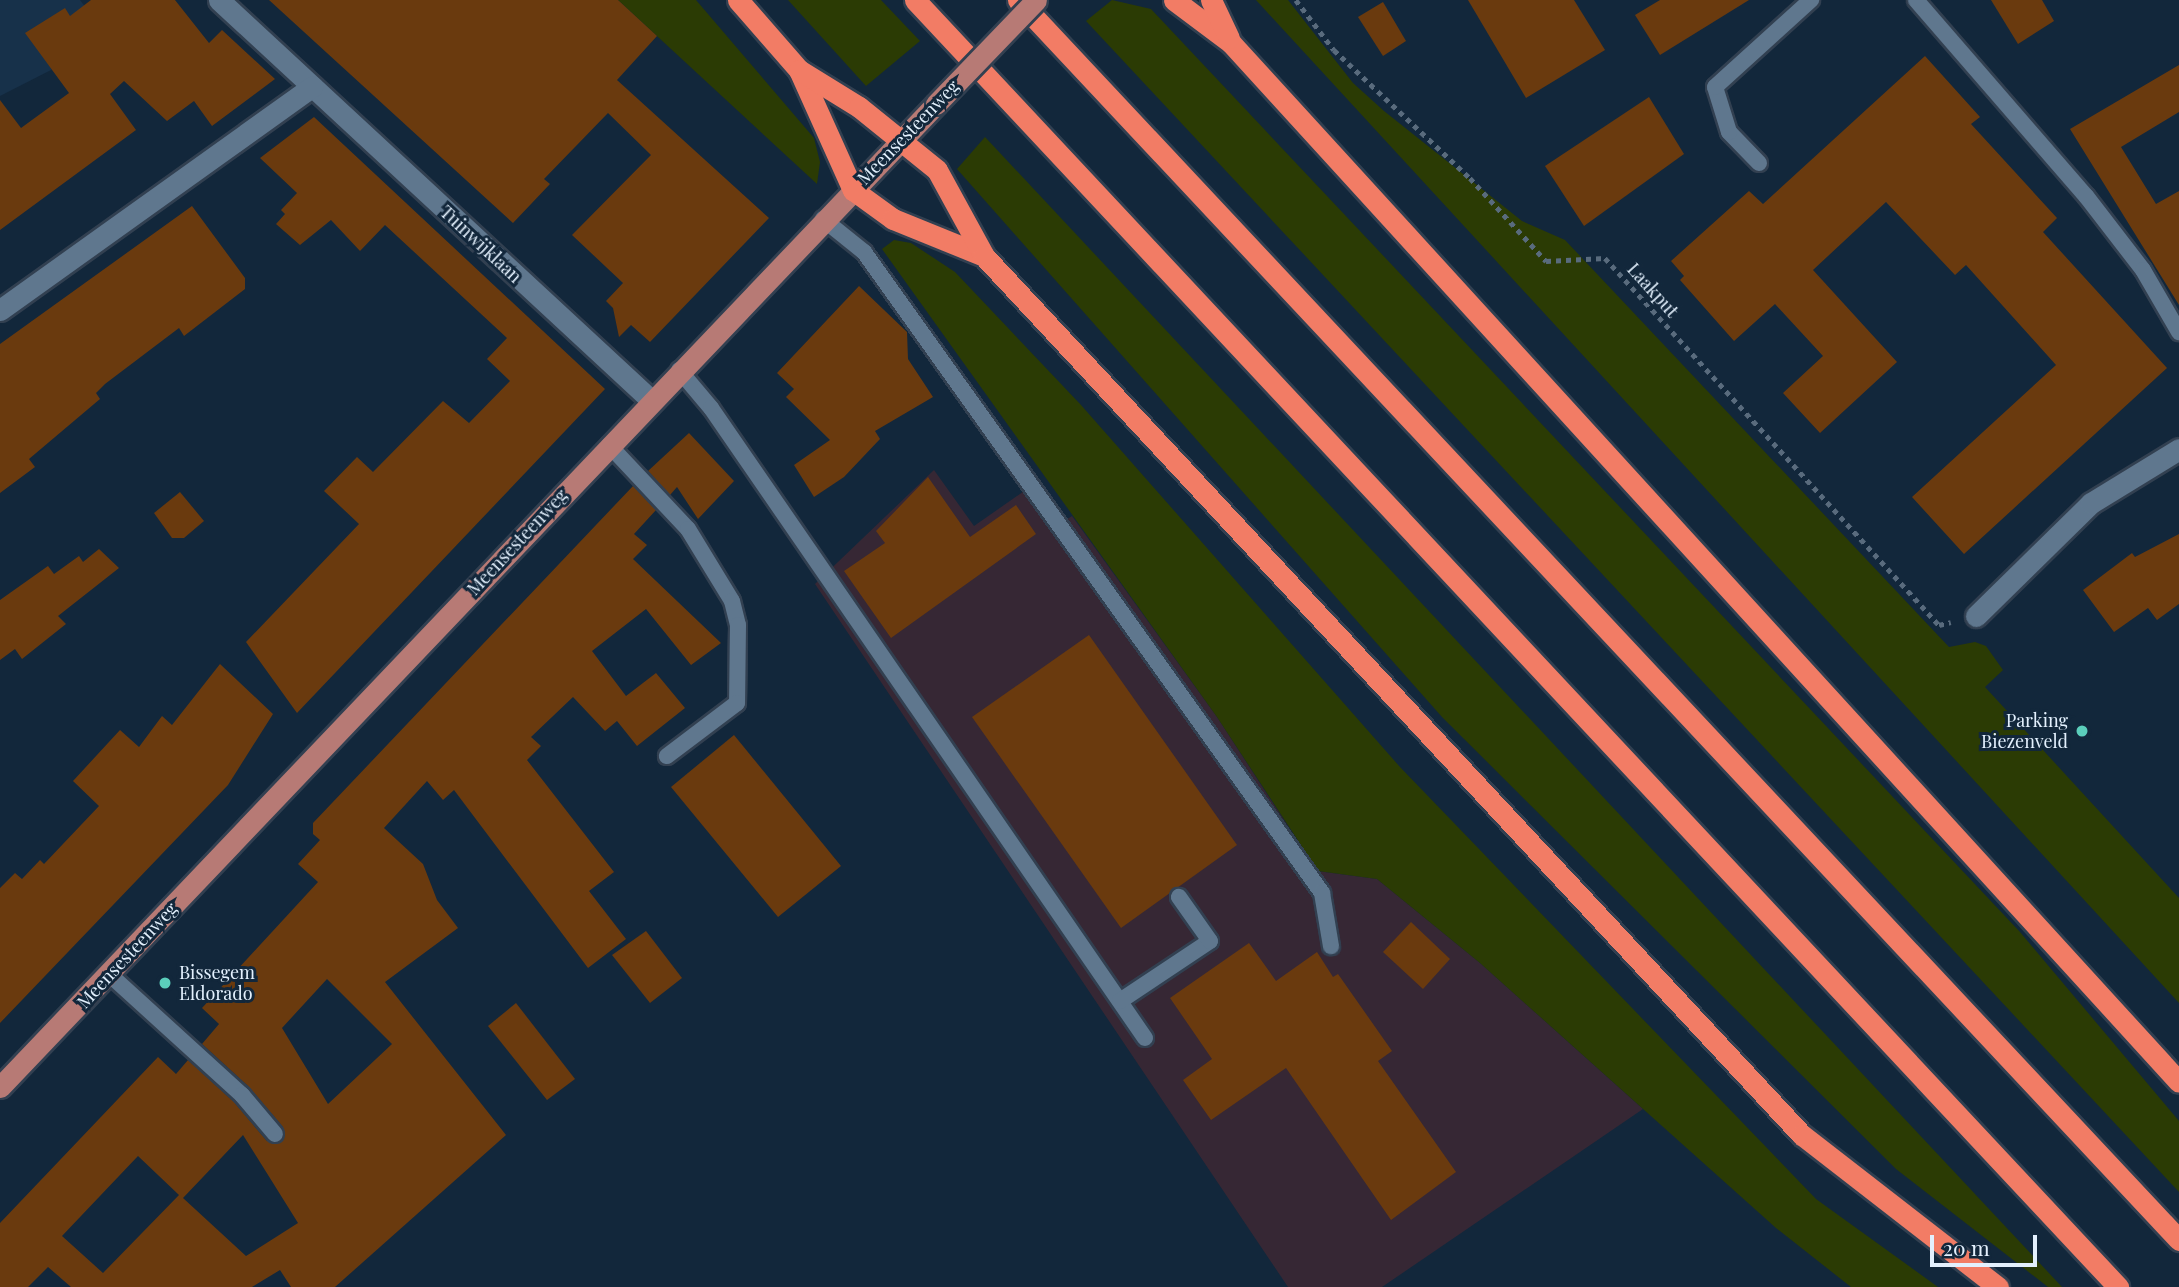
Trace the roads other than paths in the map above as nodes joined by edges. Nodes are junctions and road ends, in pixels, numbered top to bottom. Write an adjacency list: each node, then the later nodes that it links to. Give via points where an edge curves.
1 (219, 0): 12 (street, Tuinwijklaan)
2 (738, 0): 11 (highway)
3 (915, 0): 36 (highway)
4 (1018, 0): 34 (highway)
5 (1036, 0): 13 (main road, Meensesteenweg, bridge)
6 (1174, 0): 10 (highway)
7 (1211, 0): 10 (highway)
8 (1811, 0): 14 (lane, via 1715,88 1729,132)
9 (1916, 0): 19 (lane, via 2086,196 2143,270)
10 (1231, 43): 31 (highway)
11 (799, 69): 13 (highway); 15 (highway)
12 (312, 87): 18 (street); 21 (street, Tuinwijklaan)
13 (901, 139): 15 (main road, Meensesteenweg); 17 (highway, via 937,170)
14 (1759, 163)
15 (853, 190): 16 (main road, Meensesteenweg); 17 (highway, via 893,219)
16 (823, 219): 20 (main road, Meensesteenweg); 27 (lane, via 864,252 1322,893)
17 (984, 256): 35 (highway, via 1802,1135)
18 (0, 310)
19 (2179, 332)
20 (679, 370): 21 (main road, Meensesteenweg); 29 (lane, via 711,408)
21 (651, 400): 22 (main road, Meensesteenweg)
22 (609, 444): 25 (lane, via 688,529 732,601 738,625 737,702); 28 (main road, Meensesteenweg)
23 (2179, 449): 24 (street, via 2091,503)
24 (1976, 616)
25 (667, 756)
26 (1180, 897): 29 (lane, via 1210,941)
27 (1331, 946)
28 (109, 974): 32 (main road, Meensesteenweg); 33 (lane, via 242,1095)
29 (1120, 1001): 30 (lane)
30 (1145, 1038)
31 (2179, 1082)
32 (0, 1087)
33 (275, 1134)
34 (2179, 1240)
35 (1998, 1287)
36 (2118, 1287)

